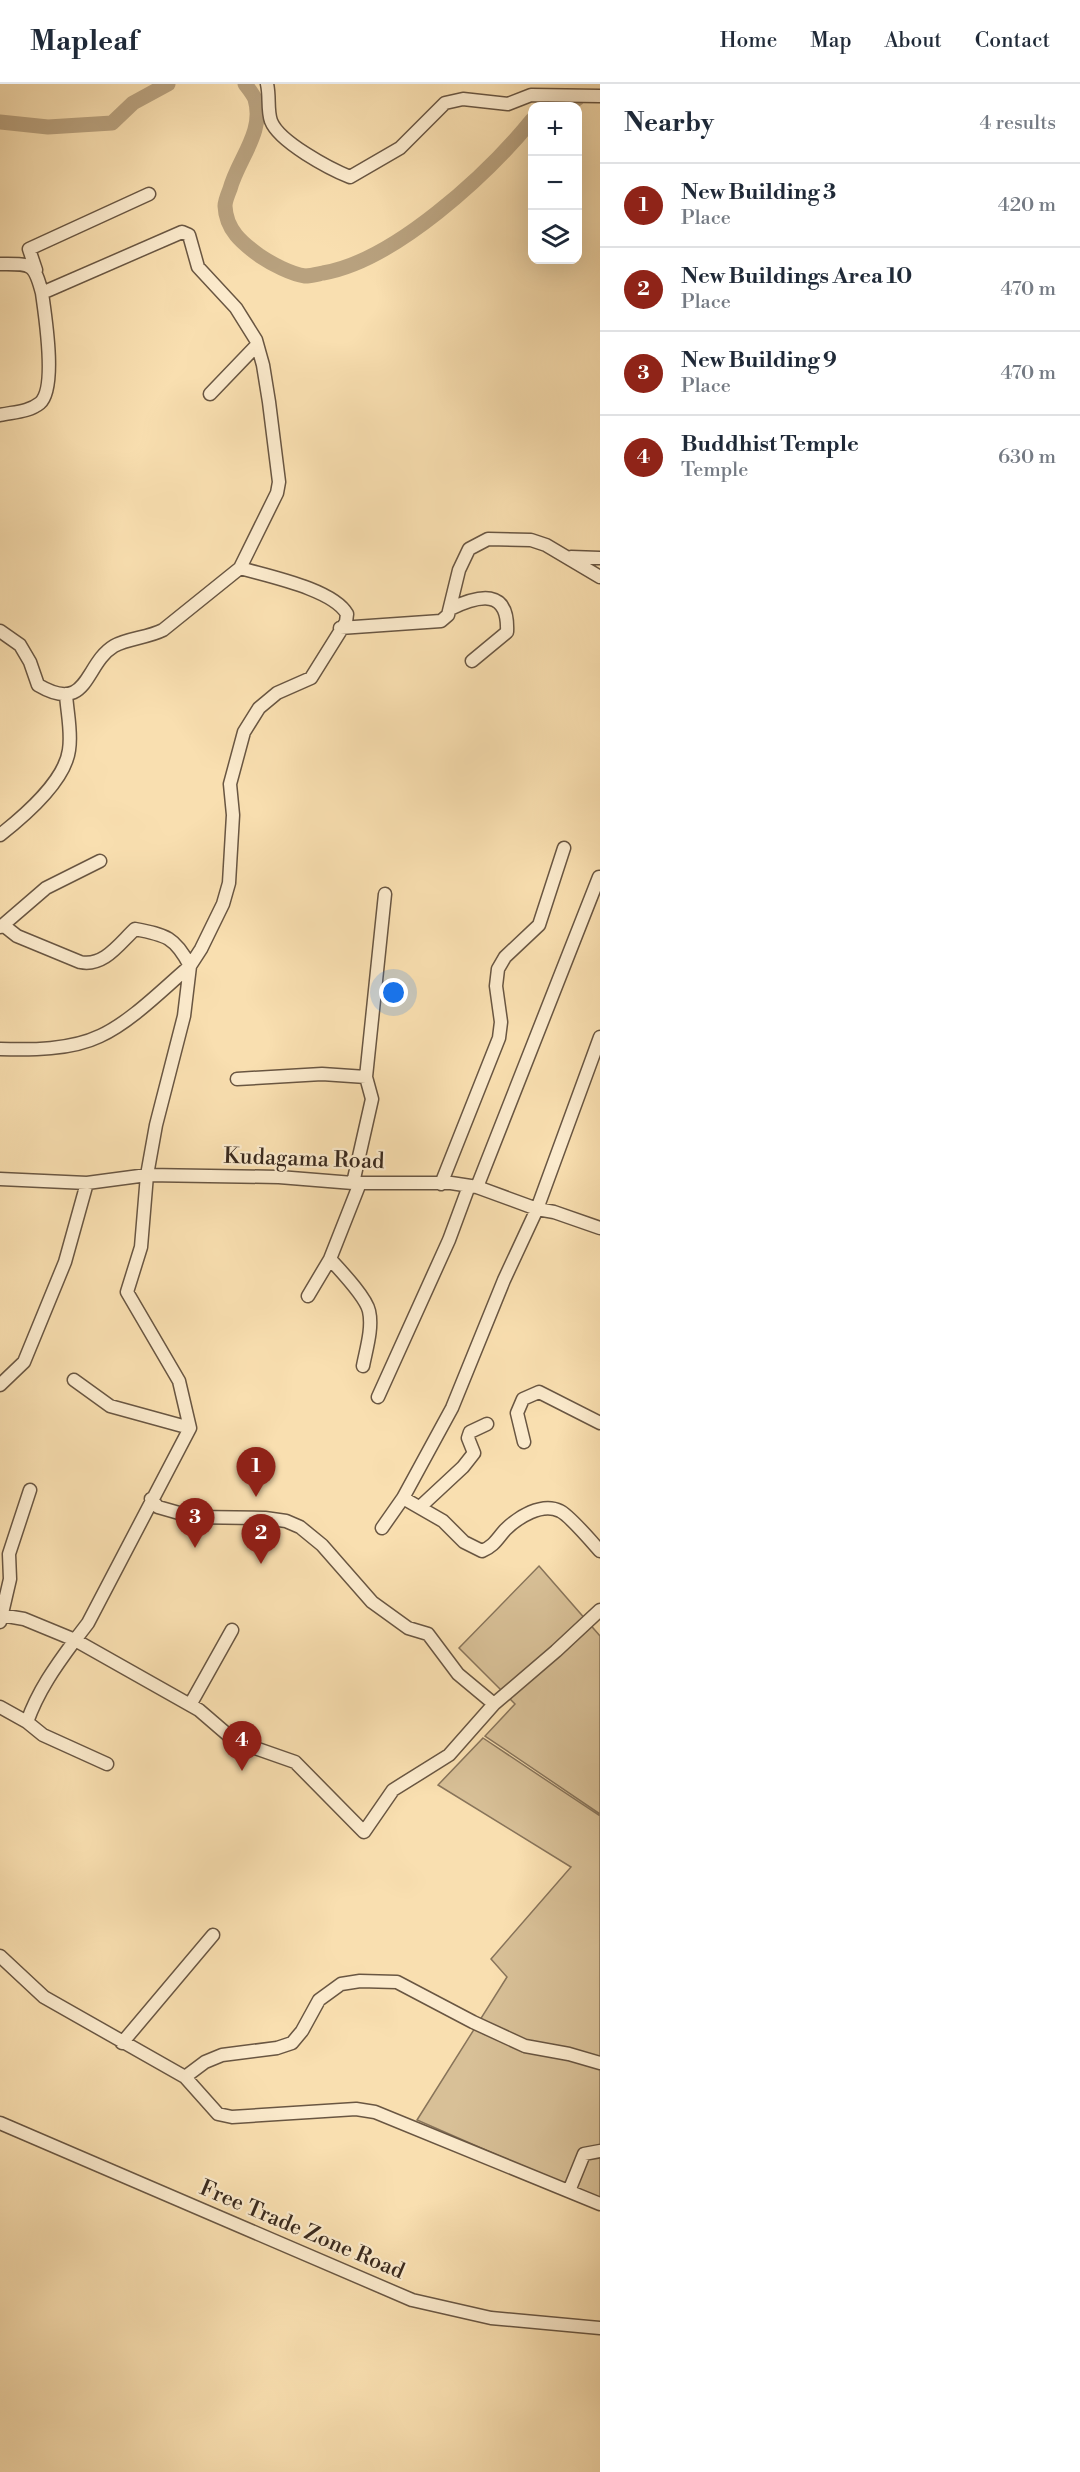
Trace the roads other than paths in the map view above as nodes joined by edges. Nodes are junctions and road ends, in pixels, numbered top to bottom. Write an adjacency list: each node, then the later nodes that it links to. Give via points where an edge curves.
1 (267, 84): 2 (street, via 271,120 279,135 332,170 350,177 400,148 445,103 463,99 508,104)
2 (557, 90): 3 (street)
3 (600, 96)
4 (149, 194): 6 (street, via 29,249)
5 (0, 264): 6 (street, via 28,264)
6 (36, 270): 7 (street)
7 (42, 293): 8 (street, via 182,232 189,235 198,267 236,308); 10 (street, via 48,360 45,396 26,410)
8 (257, 345): 9 (street); 13 (street, via 269,402 279,488)
9 (210, 394)
10 (0, 415)
11 (567, 557): 12 (street); 14 (street); 15 (street, via 531,540 488,539 469,549 459,570)
12 (600, 558)
13 (240, 568): 16 (street, via 324,596 344,608 346,622); 19 (street, via 163,630 115,645 87,681)
14 (600, 577)
15 (450, 609): 16 (street, via 441,621); 18 (street, via 481,597 496,600 504,607 507,632)
16 (340, 628): 26 (street, via 311,678 277,693 259,708 244,732 230,784 233,815 229,883 223,904)
17 (0, 631): 19 (street, via 20,645 38,685)
18 (472, 661)
19 (66, 694): 20 (street, via 69,752 63,767 33,809)
20 (0, 835)
21 (564, 848): 35 (street, via 539,925 498,969 499,1038)
22 (100, 861): 25 (street, via 46,888)
23 (599, 877): 36 (street)
24 (385, 894): 29 (street)
25 (1, 926): 26 (street, via 91,964 101,961 135,929 164,934 175,942)
26 (190, 966): 28 (street, via 101,1036 81,1044); 31 (street, via 184,1016)
27 (600, 1037): 37 (street)
28 (0, 1049)
29 (366, 1077): 30 (street, via 322,1074); 34 (street, via 372,1099)
30 (237, 1079)
31 (147, 1175): 33 (street, Kudagama Road); 34 (street, Kudagama Road, via 279,1177); 47 (street, via 141,1247 127,1292 179,1381)
32 (0, 1179): 33 (street, Kudagama Road)
33 (87, 1183): 43 (street, via 65,1262 24,1362)
34 (357, 1183): 35 (street, Kudagama Road); 39 (street)
35 (441, 1184): 36 (street, Kudagama Road)
36 (473, 1186): 37 (street, Kudagama Road); 44 (street)
37 (537, 1209): 38 (street, Kudagama Road); 50 (street, via 452,1408)
38 (600, 1228)
39 (330, 1259): 40 (street); 41 (street, via 369,1310)
40 (308, 1296)
41 (363, 1366)
42 (74, 1380): 47 (street, via 110,1406)
43 (0, 1385)
44 (378, 1397)
45 (600, 1423): 48 (street, via 539,1392 523,1399 517,1413)
46 (487, 1424): 52 (street, via 470,1432 468,1438 474,1453)
47 (190, 1428): 51 (street)
48 (524, 1442)
49 (30, 1490): 56 (street, via 9,1554 10,1579)
50 (403, 1498): 52 (street); 53 (street)
51 (152, 1499): 58 (street, via 88,1623); 59 (street, via 158,1507 193,1517 265,1518 300,1527 322,1545 372,1602 408,1628 428,1634 458,1674)
52 (420, 1507): 54 (street, via 443,1521 464,1542 482,1551 492,1547 505,1530 528,1512 560,1511)
53 (382, 1528)
54 (600, 1551)
55 (600, 1610): 59 (street)
56 (1, 1618): 58 (street, via 24,1618)
57 (232, 1630): 60 (street)
58 (75, 1640): 60 (street); 62 (street, via 34,1701)
59 (494, 1704): 60 (street, via 449,1755 393,1790 363,1832 295,1762 235,1741)
60 (190, 1705)
61 (0, 1707): 62 (street)
62 (27, 1722): 63 (street, via 43,1735)
63 (106, 1764)
64 (213, 1935): 66 (street)
65 (0, 1956): 66 (street, via 45,1997)
66 (122, 2043): 68 (street)
67 (600, 2063): 68 (street, via 525,2046 397,1982 360,1981 341,1984 319,2000 292,2043 222,2055)
68 (185, 2077): 71 (street, via 218,2114 232,2117 356,2109 375,2112)
69 (0, 2123): 73 (street, Free Trade Zone Road, via 412,2300 491,2318)
70 (600, 2151): 71 (street, via 584,2154)
71 (569, 2191): 72 (street)
72 (600, 2204)
73 (600, 2328)

